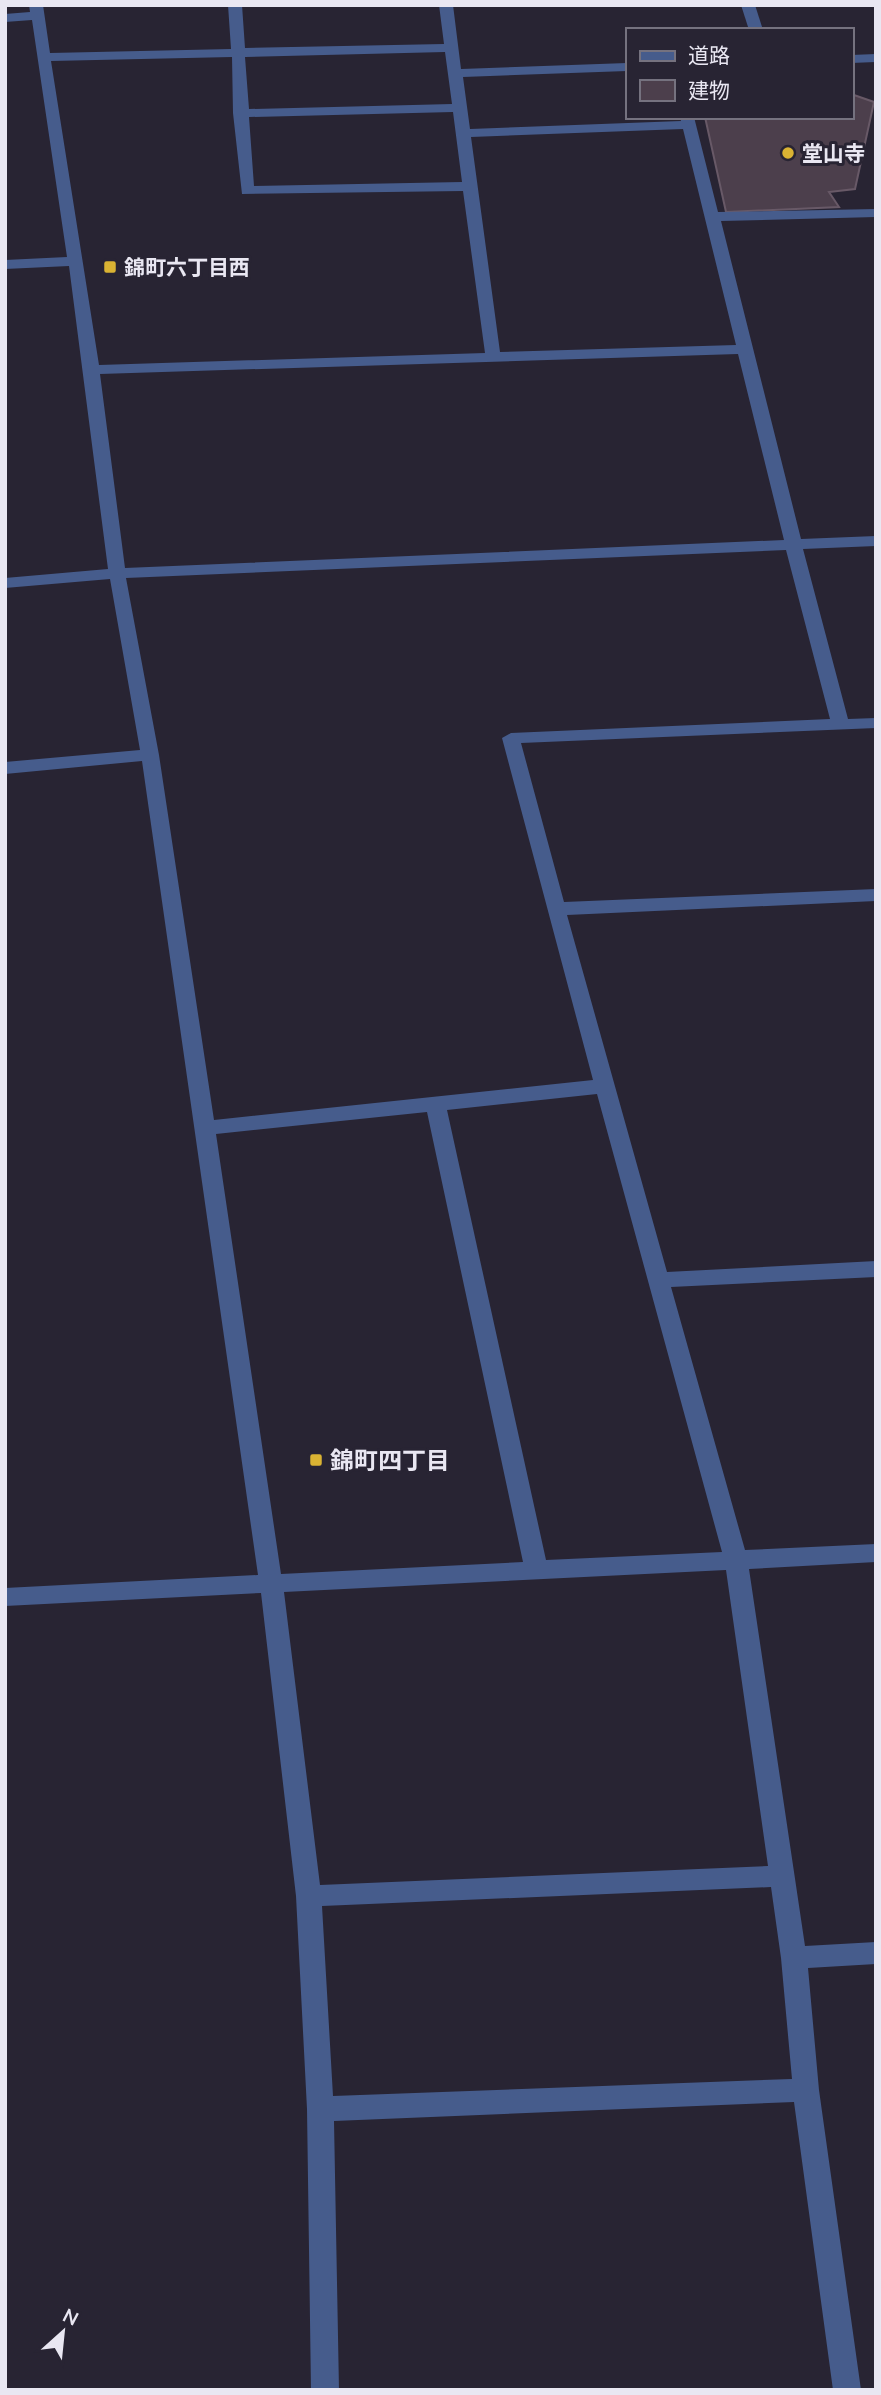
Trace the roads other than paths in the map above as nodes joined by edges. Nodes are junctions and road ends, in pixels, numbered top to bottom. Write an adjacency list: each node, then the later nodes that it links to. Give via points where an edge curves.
1 (235, 5): 8 (street)
2 (446, 5): 7 (street)
3 (748, 5): 6 (street)
4 (37, 10): 5 (street); 9 (street)
5 (5, 18)
6 (755, 28)
7 (451, 48): 8 (street); 13 (street)
8 (237, 52): 9 (street); 15 (street)
9 (44, 57): 21 (street)
10 (876, 58): 11 (street)
11 (853, 59)
12 (626, 66): 13 (street)
13 (455, 73): 14 (street)
14 (460, 108): 15 (street); 17 (street)
15 (240, 113): 18 (street, via 247,191)
16 (688, 121): 17 (street); 20 (street)
17 (464, 132): 18 (street)
18 (470, 186): 24 (street)
19 (876, 213): 20 (street)
20 (713, 217): 23 (street)
21 (76, 261): 22 (street); 25 (street)
22 (5, 265)
23 (747, 349): 24 (street); 27 (street)
24 (493, 357): 25 (street)
25 (92, 370): 28 (street)
26 (876, 541): 27 (street)
27 (792, 544): 28 (street); 31 (street)
28 (117, 573): 29 (street); 32 (street)
29 (5, 583)
30 (876, 723): 31 (street)
31 (840, 724): 35 (street, via 511,738)
32 (150, 755): 33 (street); 38 (street)
33 (5, 768)
34 (876, 895): 35 (street)
35 (556, 909): 36 (street)
36 (606, 1086): 37 (street); 40 (street)
37 (436, 1104): 38 (street); 43 (street)
38 (205, 1128): 44 (street)
39 (876, 1269): 40 (street)
40 (659, 1280): 42 (street)
41 (876, 1553): 42 (street)
42 (736, 1560): 43 (street); 46 (street)
43 (536, 1570): 44 (street)
44 (271, 1582): 45 (street); 47 (street)
45 (5, 1597)
46 (782, 1876): 47 (street); 49 (street)
47 (309, 1896): 51 (street)
48 (876, 1954): 49 (street)
49 (794, 1958): 50 (street)
50 (806, 2090): 51 (street); 53 (street)
51 (320, 2109): 52 (street)
52 (325, 2390)
53 (847, 2390)

